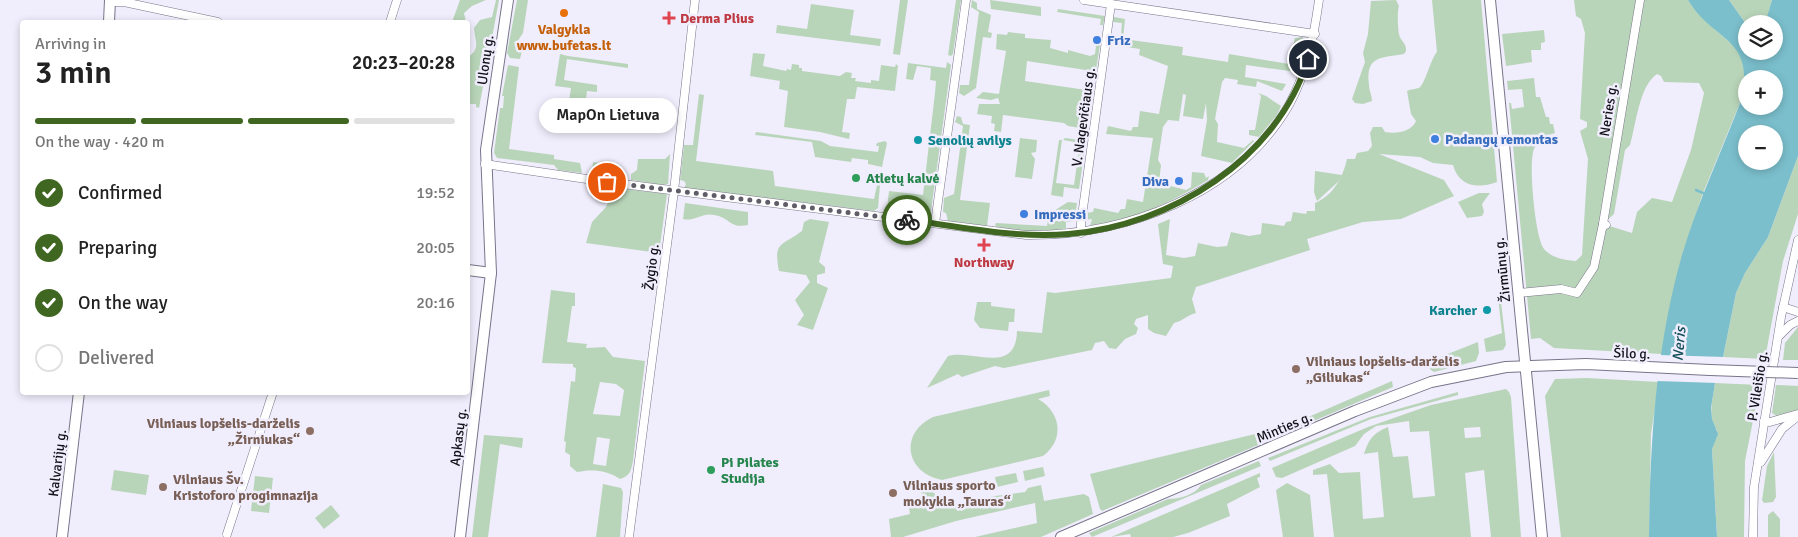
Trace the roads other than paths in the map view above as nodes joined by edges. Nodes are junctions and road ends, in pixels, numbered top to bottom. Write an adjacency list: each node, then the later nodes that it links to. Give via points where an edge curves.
1 (397, 0): 13 (street)
2 (508, 0): 17 (main road, Ulonų g.)
3 (695, 0): 18 (street, Žygio g.)
4 (966, 0): 19 (street)
5 (1084, 0): 10 (street)
6 (1319, 0): 14 (street)
7 (1490, 0): 24 (main road, Žirmūnų g.)
8 (1640, 0): 24 (street, Neries g., via 1604,225 1594,267 1577,293 1561,289)
9 (110, 1): 11 (main road); 12 (street)
10 (1111, 4): 14 (street); 20 (street, V. Nagevičiaus g.)
11 (110, 20)
12 (209, 20)
13 (391, 20)
14 (1314, 34): 15 (street)
15 (1308, 59): 16 (street); 20 (street, via 1287,107 1261,142 1229,171 1202,189 1151,214)
16 (1320, 62)
17 (485, 164): 18 (street); 23 (main road, Ulonų g.)
18 (674, 191): 19 (street); 40 (street, Žygio g.)
19 (935, 224): 20 (street, via 1026,235)
20 (1082, 233)
21 (1798, 240): 25 (street, P. Vileišio g.)
22 (470, 270): 23 (main road)
23 (491, 273): 39 (main road, Apkasų g.)
24 (1519, 292): 29 (main road, Žirmūnų g.)
25 (1783, 306): 26 (street); 28 (street, P. Vileišio g.)
26 (1798, 312)
27 (1798, 321): 28 (street)
28 (1777, 338): 34 (street, P. Vileišio g.)
29 (1525, 367): 30 (main road, Šilo g., bridge, via 1586,364); 41 (main road, Minties g., via 1461,374 1401,393); 42 (main road, Žirmūnų g.)
30 (1798, 373)
31 (79, 395): 38 (main road, Kalvarijų g.)
32 (273, 395): 37 (street)
33 (1798, 415): 34 (street); 35 (street)
34 (1767, 422): 35 (street, P. Vileišio g.); 36 (street, P. Vileišio g.)
35 (1782, 429): 36 (street)
36 (1757, 468): 43 (street, P. Vileišio g.)
37 (227, 534)
38 (62, 537)
39 (460, 537)
40 (629, 537)
41 (1061, 537)
42 (1542, 537)
43 (1752, 537)

